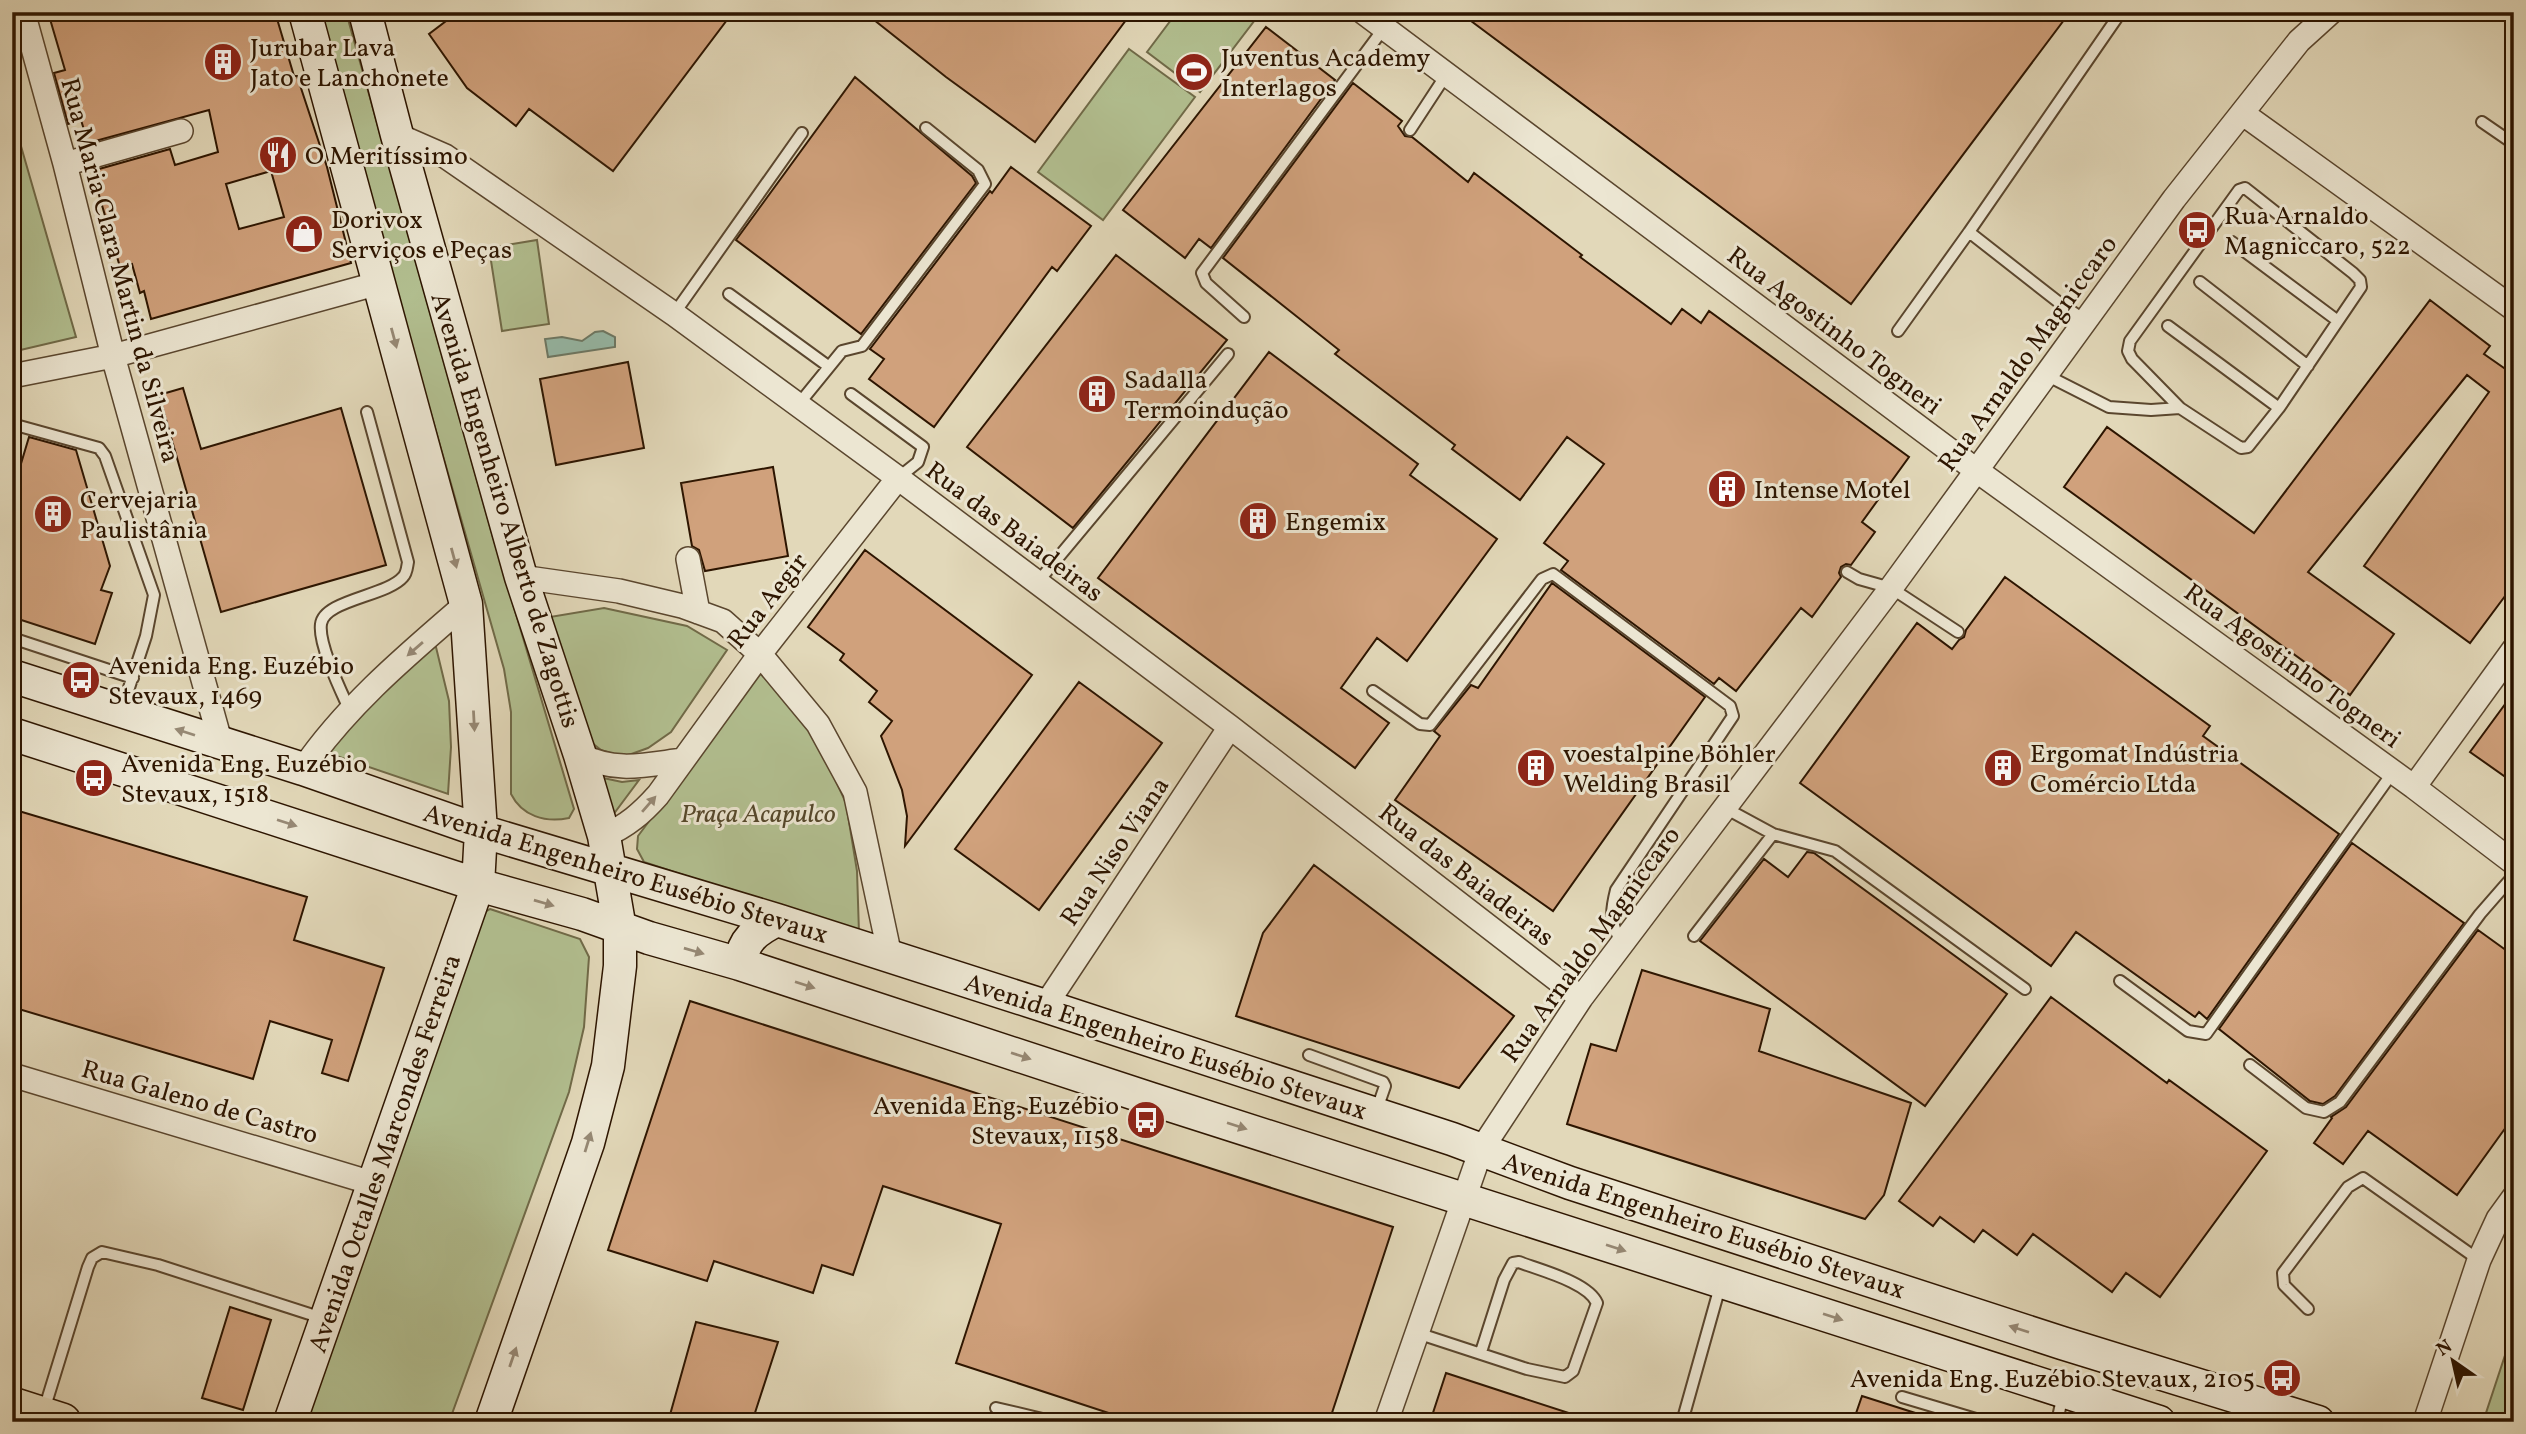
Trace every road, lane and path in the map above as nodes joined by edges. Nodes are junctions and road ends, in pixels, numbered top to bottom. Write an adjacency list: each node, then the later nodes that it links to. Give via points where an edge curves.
1 (23, 12): 17 (street, Rua Maria Clara Martin da Silveira)
2 (305, 12): 21 (main road)
3 (365, 12): 15 (main road, Avenida Engenheiro Alberto de Zagottis)
4 (1363, 12): 7 (street, Rua Agostinho Togneri)
5 (2121, 12): 18 (lane)
6 (2331, 12): 9 (street, Rua Arnaldo Magniccaro, via 2299,41)
7 (1384, 28): 8 (street, Rua Agostinho Togneri); 25 (lane, via 1202,273 1206,283)
8 (1446, 75): 12 (lane); 42 (street, Rua Agostinho Togneri)
9 (2242, 113): 23 (street); 26 (street, Rua Arnaldo Magniccaro)
10 (2482, 122): 16 (lane)
11 (926, 128): 32 (lane, via 978,170 985,184 862,346 842,351)
12 (1410, 130)
13 (181, 131): 17 (street)
14 (802, 133): 24 (lane)
15 (397, 135): 24 (street, Rua das Baiadeiras, via 445,156); 46 (main road, Avenida Engenheiro Alberto de Zagottis)
16 (2514, 144)
17 (65, 163): 31 (street, Rua Maria Clara Martin da Silveira)
18 (1969, 232): 26 (lane); 29 (lane)
19 (2232, 242): 27 (lane)
20 (2200, 282): 33 (lane)
21 (379, 283): 31 (street); 49 (main road, one-way to 49)
22 (729, 294): 32 (lane)
23 (2514, 309)
24 (674, 314): 37 (street, Rua das Baiadeiras)
25 (1244, 317)
26 (2085, 321): 34 (street, Rua Arnaldo Magniccaro)
27 (2338, 321): 33 (lane); 38 (lane, via 2361,287 2360,281 2245,188 2239,190 2130,341 2132,359)
28 (2168, 326): 39 (lane)
29 (1898, 331)
30 (1228, 354): 47 (lane)
31 (113, 356): 35 (street); 64 (street, Rua Maria Clara Martin da Silveira)
32 (828, 366): 37 (lane)
33 (2308, 366): 39 (lane)
34 (2046, 375): 38 (lane, via 2109,407); 42 (street, Rua Arnaldo Magniccaro)
35 (12, 376)
36 (850, 394): 43 (lane, via 923,447 918,462)
37 (798, 405): 43 (street, Rua das Baiadeiras)
38 (2180, 408): 39 (lane, via 2241,449 2248,447)
39 (2279, 408)
40 (367, 412): 60 (lane, via 408,562 405,575 394,585 323,616 320,626 329,662)
41 (12, 424): 56 (lane, via 99,448 104,456 153,595)
42 (1976, 470): 48 (street, Rua Arnaldo Magniccaro); 68 (street, Rua Agostinho Togneri)
43 (898, 478): 47 (street, Rua das Baiadeiras); 54 (street, Rua Aegir)
44 (688, 559): 50 (street)
45 (1847, 572): 48 (lane)
46 (521, 577): 50 (street, via 619,591); 65 (main road, Avenida Engenheiro Alberto de Zagottis)
47 (1037, 583): 62 (street, Rua das Baiadeiras)
48 (1891, 588): 51 (lane); 70 (street, Rua Arnaldo Magniccaro)
49 (466, 604): 60 (street, one-way to 60); 71 (main road, one-way to 71)
50 (698, 612): 54 (street, via 723,621)
51 (1958, 632)
52 (12, 638): 56 (lane)
53 (2514, 649): 69 (street)
54 (760, 654): 66 (street, Rua Aegir); 82 (street, via 818,724 855,792)
55 (12, 676): 57 (main road, Avenida Engenheiro Eusébio Stevaux)
56 (133, 678): 61 (lane)
57 (50, 688): 59 (main road); 61 (main road, Avenida Engenheiro Eusébio Stevaux)
58 (1373, 691): 81 (lane, via 1420,724 1430,725 1542,579 1552,574 1730,706 1733,716 1616,890 1611,912)
59 (12, 704)
60 (350, 711): 67 (street)
61 (121, 712): 64 (main road, Avenida Engenheiro Eusébio Stevaux, one-way to 61)
62 (1230, 727): 86 (street, Rua das Baiadeiras); 87 (street, Rua Niso Viana)
63 (12, 734): 77 (main road, Avenida Engenheiro Eusébio Stevaux, one-way to 77)
64 (221, 744): 67 (main road, Avenida Engenheiro Eusébio Stevaux)
65 (580, 755): 66 (street, via 596,763 629,768); 73 (main road, Avenida Engenheiro Alberto de Zagottis)
66 (683, 760): 73 (street, Rua Aegir, one-way to 66, via 641,814)
67 (303, 769): 71 (main road, Avenida Engenheiro Eusébio Stevaux)
68 (2393, 772): 69 (street, Rua Agostinho Togneri); 84 (lane, via 2206,1034 2189,1031)
69 (2414, 787): 74 (street, Rua Agostinho Togneri)
70 (1725, 807): 72 (lane); 81 (street, Rua Arnaldo Magniccaro)
71 (481, 831): 75 (main road, Avenida Engenheiro Eusébio Stevaux); 77 (main road)
72 (1773, 834): 80 (lane); 85 (lane, via 1835,851)
73 (604, 836): 75 (main road, Avenida Engenheiro Alberto de Zagottis)
74 (2514, 863)
75 (609, 870): 78 (main road, Avenida Engenheiro Eusébio Stevaux); 79 (main road, Avenida Engenheiro Alberto de Zagottis)
76 (2514, 875): 89 (lane, via 2340,1102 2324,1112 2306,1108)
77 (478, 885): 79 (main road, Avenida Engenheiro Eusébio Stevaux, one-way to 79); 93 (main road, Avenida Octalles Marcondes Ferreira)
78 (777, 920): 82 (main road, Avenida Engenheiro Eusébio Stevaux); 83 (main road, via 752,934)
79 (620, 929): 83 (main road, Avenida Engenheiro Eusébio Stevaux, one-way to 83); 110 (main road, one-way to 79, via 588,1143 608,1066)
80 (1694, 936)
81 (1622, 944): 86 (street, Rua Arnaldo Magniccaro)
82 (890, 956): 87 (main road, Avenida Engenheiro Eusébio Stevaux)
83 (740, 964): 95 (main road, Avenida Engenheiro Eusébio Stevaux, one-way to 95)
84 (2120, 981)
85 (2025, 989)
86 (1581, 998): 92 (street, Rua Arnaldo Magniccaro)
87 (1045, 1006): 91 (main road, Avenida Engenheiro Eusébio Stevaux)
88 (1309, 1055): 91 (lane, via 1383,1082)
89 (2250, 1065)
90 (12, 1074): 93 (street, Rua Galeno de Castro)
91 (1376, 1114): 92 (main road, Avenida Engenheiro Eusébio Stevaux)
92 (1481, 1150): 95 (street, Rua Arnaldo Magniccaro); 101 (main road, Avenida Engenheiro Eusébio Stevaux, one-way to 92)
93 (372, 1183): 99 (main road, Avenida Octalles Marcondes Ferreira)
94 (2514, 1197): 96 (street)
95 (1463, 1199): 97 (main road, Avenida Engenheiro Eusébio Stevaux, one-way to 97); 100 (street, Rua Arnaldo Magniccaro)
96 (2479, 1260): 98 (lane, via 2363,1178 2348,1187 2283,1273 2284,1285); 117 (street)
97 (1722, 1281): 104 (main road, Avenida Engenheiro Eusébio Stevaux, one-way to 104); 113 (lane)
98 (2308, 1308)
99 (325, 1319): 107 (lane, via 158,1265 102,1252 92,1258 88,1268); 109 (main road, Avenida Octalles Marcondes Ferreira)
100 (1417, 1333): 102 (lane); 112 (street, Rua Arnaldo Magniccaro)
101 (2062, 1343): 103 (main road, Avenida Engenheiro Eusébio Stevaux); 104 (main road, via 2076,1355 2076,1369)
102 (1481, 1352): 102 (lane, via 1565,1377 1573,1371 1597,1303 1585,1289 1513,1263)
103 (2178, 1378): 108 (main road, via 2160,1377 2146,1390 2143,1409); 116 (main road, Avenida Engenheiro Eusébio Stevaux)
104 (2056, 1389): 108 (main road, Avenida Engenheiro Eusébio Stevaux, via 2100,1408); 115 (lane)
105 (1902, 1396): 114 (lane)
106 (996, 1408): 111 (lane)
107 (39, 1414)
108 (2157, 1421)
109 (289, 1422)
110 (491, 1422)
111 (1055, 1422)
112 (1386, 1422)
113 (1682, 1422)
114 (1986, 1422)
115 (2057, 1422)
116 (2318, 1422)
117 (2425, 1422)

